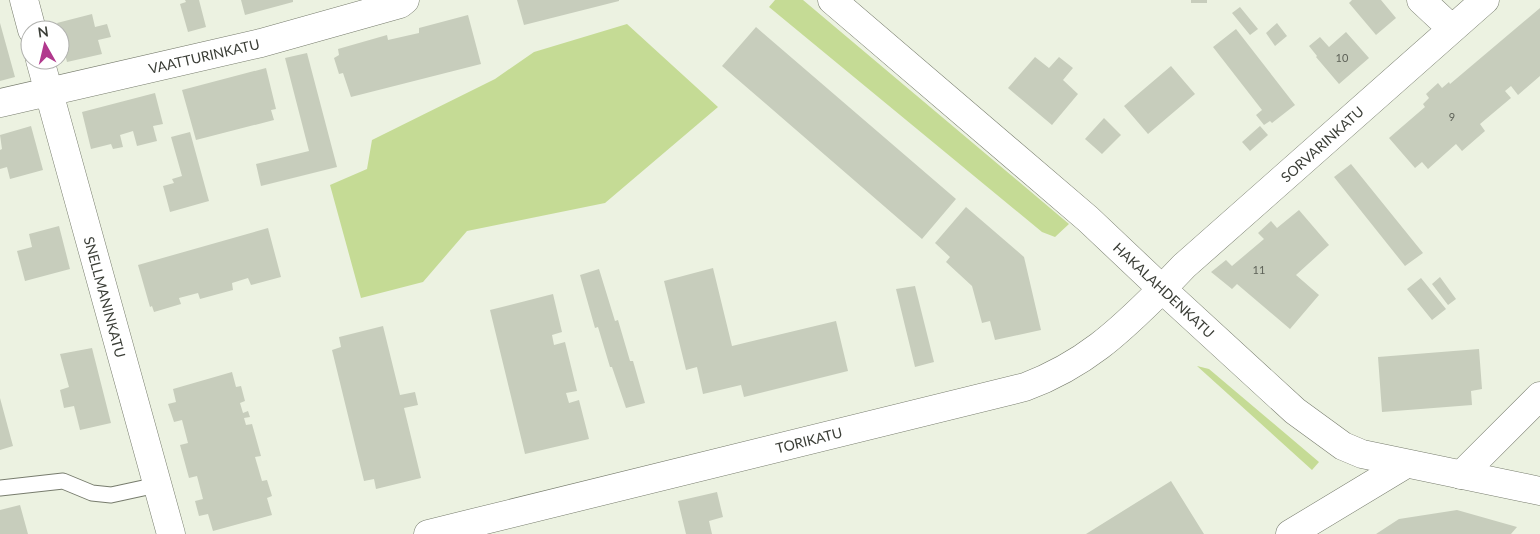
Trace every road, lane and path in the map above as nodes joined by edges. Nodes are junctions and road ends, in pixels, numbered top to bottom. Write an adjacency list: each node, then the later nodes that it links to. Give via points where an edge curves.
1 (24, 0): 6 (street)
2 (405, 0): 9 (street, VAATTURINKATU, via 261,43)
3 (832, 0): 11 (street, HAKALAHDENKATU, via 1088,219)
4 (1421, 0): 7 (street)
5 (1485, 0): 7 (street, SORVARINKATU)
6 (29, 20)
7 (1452, 29): 11 (street, SORVARINKATU)
8 (43, 70): 9 (street, SNELLMANINKATU)
9 (48, 91): 10 (street, VAATTURINKATU); 15 (street, SNELLMANINKATU)
10 (0, 103)
11 (1162, 289): 13 (street, HAKALAHDENKATU, via 1295,411 1344,446 1362,454); 19 (street, TORIKATU, via 1122,329 1079,362 1025,387)
12 (1540, 396): 14 (street)
13 (1406, 464): 14 (street, HAKALAHDENKATU); 20 (street)
14 (1461, 475): 17 (street, HAKALAHDENKATU)
15 (157, 485): 16 (lane, via 111,495 92,493 63,480); 18 (street, SNELLMANINKATU)
16 (0, 488)
17 (1540, 491)
18 (171, 534)
19 (428, 534)
20 (1290, 534)

